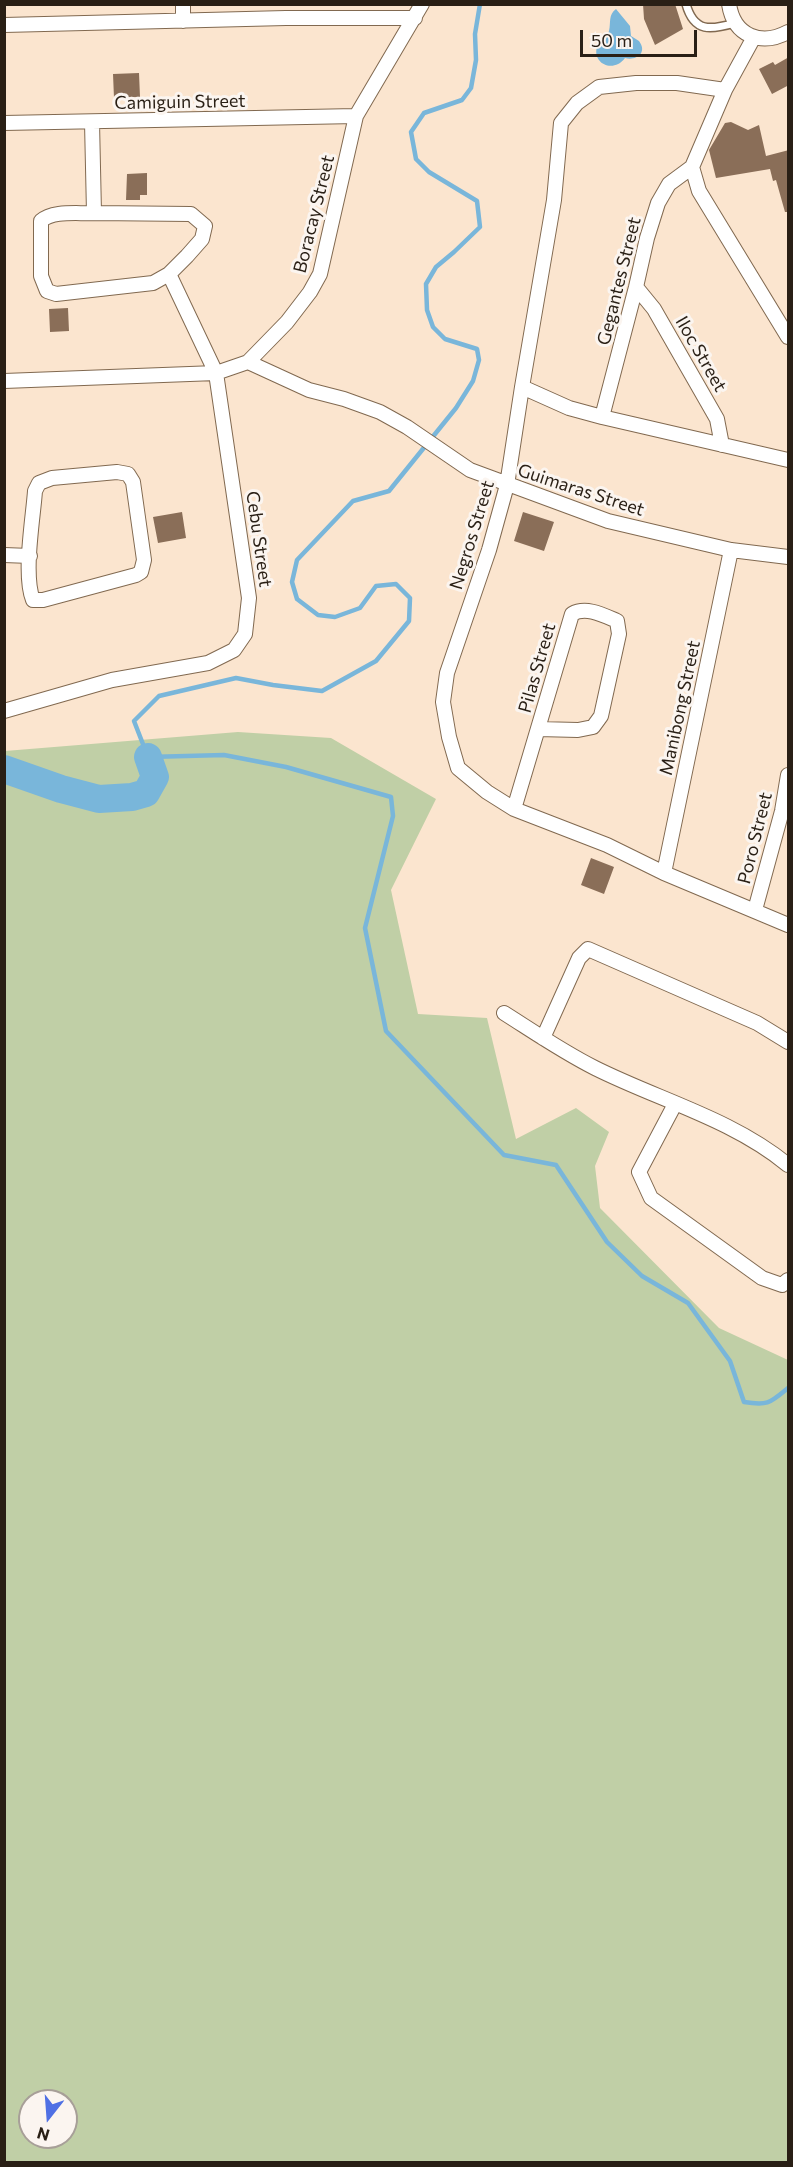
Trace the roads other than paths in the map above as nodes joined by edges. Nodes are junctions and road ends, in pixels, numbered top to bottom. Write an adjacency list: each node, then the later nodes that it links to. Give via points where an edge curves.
1 (183, 4): 7 (street)
2 (422, 4): 6 (street, Boracay Street)
3 (686, 4): 8 (lane, via 689,16 699,26 715,28)
4 (729, 4): 8 (street)
5 (286, 11): 6 (street); 7 (street)
6 (414, 18): 13 (street, Boracay Street)
7 (183, 21): 9 (street)
8 (735, 23): 11 (street)
9 (4, 25)
10 (789, 32): 11 (street, via 778,38)
11 (754, 37): 12 (street)
12 (725, 90): 16 (street); 24 (street, Negros Street, via 677,83 599,87 577,103 561,123 554,200)
13 (356, 116): 14 (street, Camiguin Street); 21 (street, Boracay Street, via 320,274 287,322)
14 (92, 122): 15 (street, Camiguin Street); 17 (street)
15 (4, 123)
16 (692, 167): 19 (street, Gegantes Street, via 669,184 658,203); 20 (street, via 699,191)
17 (94, 213): 18 (street, via 191,214 206,226 202,239); 18 (street, via 55,214 41,221 41,276 47,291 56,294 153,283)
18 (169, 274): 22 (street, Cebu Street)
19 (636, 287): 25 (street, Gegantes Street); 26 (street, Iloc Street, via 654,309 717,419)
20 (789, 337)
21 (248, 362): 22 (street, Boracay Street); 28 (street, Guimaras Street, via 309,390 380,412 470,470)
22 (216, 373): 23 (street, Boracay Street); 33 (street, Cebu Street, via 249,598 246,634 234,650 208,663 112,680)
23 (4, 381)
24 (522, 387): 25 (street, via 569,408); 28 (street, Negros Street)
25 (602, 417): 26 (street)
26 (722, 445): 27 (street)
27 (789, 460)
28 (507, 485): 29 (street, Guimaras Street, via 608,521); 36 (street, Negros Street, via 447,673 443,702 458,768)
29 (731, 550): 32 (street, Guimaras Street); 38 (street, Manibong Street)
30 (4, 555): 31 (street)
31 (30, 556): 31 (street, via 39,483 63,477 128,474 144,560 141,572 33,600 29,590)
32 (789, 557)
33 (4, 711)
34 (538, 729): 34 (street, Pilas Street, via 572,614 590,611 617,621 619,634 600,716 593,727); 36 (street, Pilas Street)
35 (789, 776): 37 (street, Poro Street)
36 (514, 809): 38 (street, Negros Street, via 607,845)
37 (785, 812): 39 (street, Poro Street)
38 (664, 873): 39 (street, Negros Street)
39 (755, 910): 40 (street, Negros Street)
40 (789, 925)
41 (504, 1013): 42 (street)
42 (543, 1038): 43 (street, via 579,958 588,949 757,1023); 44 (street, via 594,1068)
43 (789, 1042)
44 (675, 1104): 45 (street, via 722,1124); 46 (street, via 639,1172 651,1198 762,1278 782,1285)
45 (789, 1165)
46 (789, 1280)

